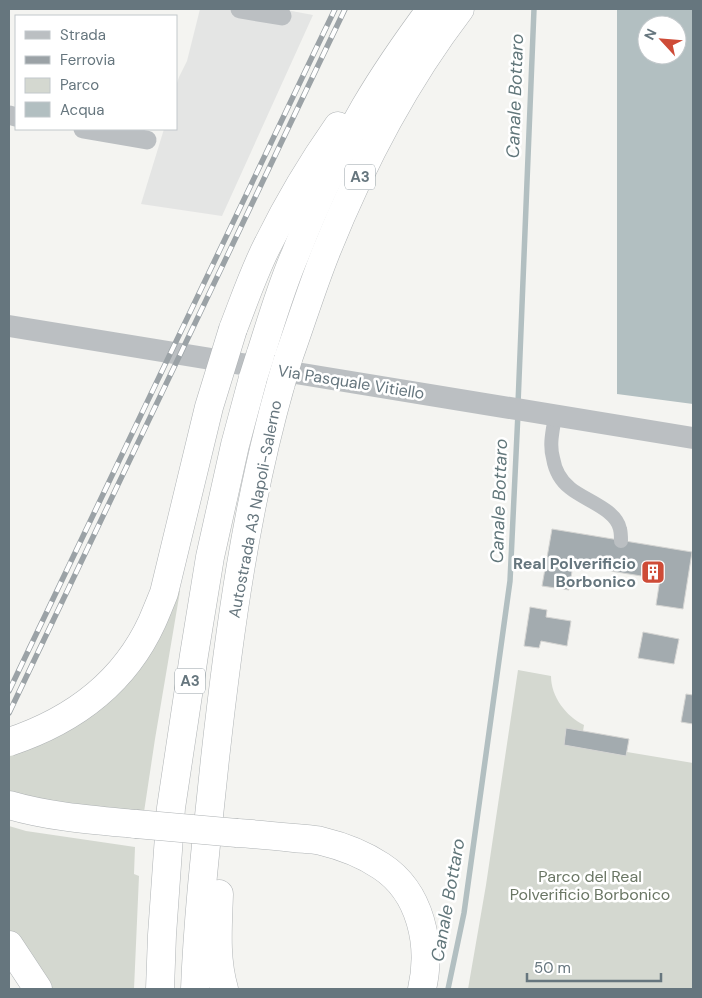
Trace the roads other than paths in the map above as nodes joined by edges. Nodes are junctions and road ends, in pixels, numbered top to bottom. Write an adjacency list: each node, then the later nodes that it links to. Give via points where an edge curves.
1 (240, 9): 4 (street)
2 (460, 9): 10 (highway, Autostrada A3 Napoli-Salerno / A3, via 394,109 349,199 326,253 285,371)
3 (429, 11): 12 (highway, bridge, via 361,92 308,171 268,244 233,329 209,407 164,593 138,648 104,689 80,708 55,723); 19 (highway, Autostrada A3 Napoli-Salerno / A3, via 385,74 344,146 294,257 256,367 210,557 194,655 171,808)
4 (282, 16)
5 (89, 130): 6 (street)
6 (147, 140)
7 (9, 326): 8 (street, Via Pasquale Vitiello)
8 (545, 414): 9 (street, Via Pasquale Vitiello); 11 (street, via 552,438 552,457 561,479 615,519)
9 (693, 438)
10 (263, 454): 20 (highway, Autostrada A3 Napoli-Salerno / A3, via 241,564 225,673 196,950); 21 (highway, via 260,534 228,788 219,888 217,945)
11 (621, 541)
12 (9, 742)
13 (9, 805): 15 (highway)
14 (9, 820): 15 (highway, via 81,834)
15 (135, 832): 16 (highway, bridge)
16 (237, 840): 22 (highway, via 320,854 351,864 384,885 404,914 409,930 413,956); 23 (highway, via 319,840 353,851 381,866 398,880 422,922 426,954)
17 (9, 945): 18 (highway)
18 (38, 989)
19 (160, 989)
20 (195, 989)
21 (224, 989)
22 (405, 989)
23 (422, 989)

